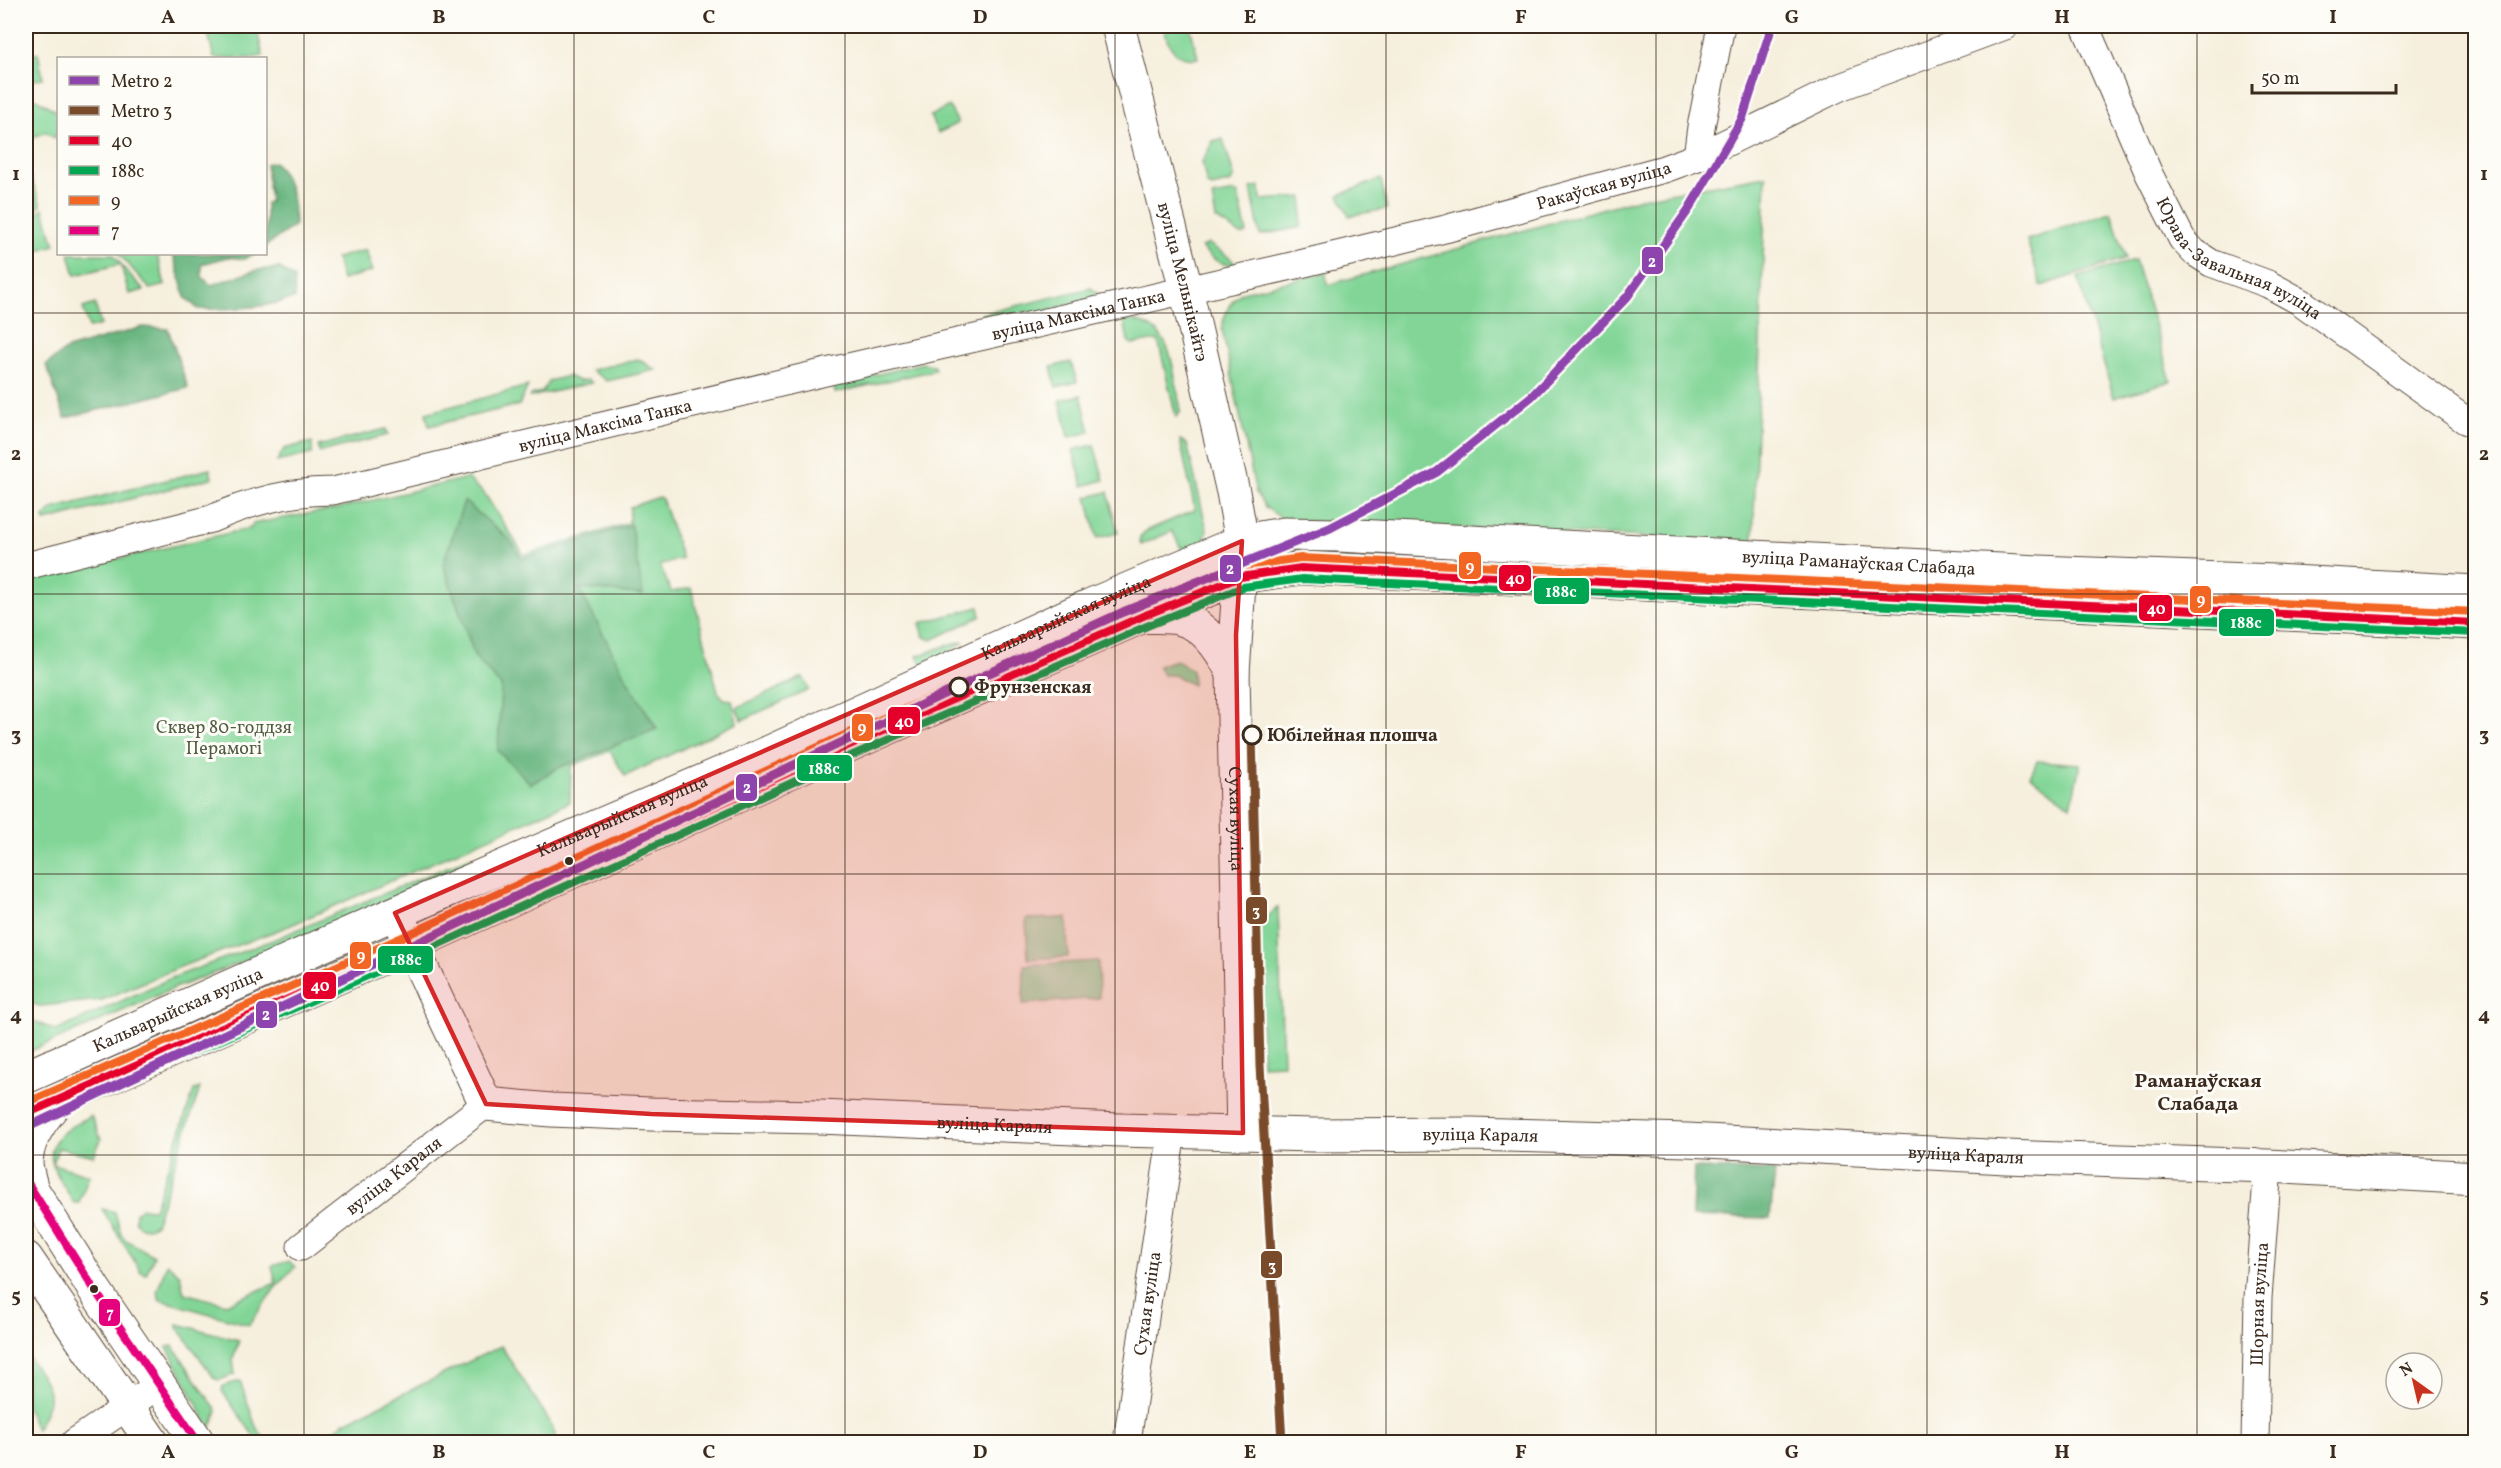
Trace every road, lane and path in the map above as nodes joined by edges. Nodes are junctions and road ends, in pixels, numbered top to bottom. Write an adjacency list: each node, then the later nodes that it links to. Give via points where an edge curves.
1 (1118, 26): 6 (main road, вуліца Мельнікайтэ)
2 (1721, 26): 5 (street)
3 (2005, 26): 5 (street, Ракаўская вуліца, via 1818,97)
4 (2085, 26): 7 (street, Юрава-Завальная вуліца, via 2149,174 2182,238 2194,252 2301,302)
5 (1697, 157): 6 (street, Ракаўская вуліца, via 1445,229)
6 (1186, 290): 8 (main road, вуліца Мельнікайтэ); 11 (street, вуліца Максіма Танка, via 333,491 313,491 237,507 211,519)
7 (2475, 424)
8 (1233, 492): 9 (main road, via 1255,522); 10 (main road, вуліца Мельнікайтэ)
9 (1284, 534): 10 (main road, вуліца Раманаўская Слабада); 13 (main road, вуліца Раманаўская Слабада)
10 (1242, 541): 12 (main road, вуліца Мельнікайтэ); 17 (main road, Кальварыйская вуліца, via 1091,605 752,760)
11 (26, 566)
12 (1240, 576): 14 (main road, Кальварыйская вуліца); 15 (main road, вуліца Раманаўская Слабада, via 1301,567); 16 (main road, Сухая вуліца)
13 (2475, 592)
14 (1143, 616): 16 (main road, via 1179,618 1196,624); 18 (main road, Кальварыйская вуліца)
15 (2475, 623)
16 (1233, 674): 26 (main road, Сухая вуліца)
17 (395, 913): 18 (main road); 19 (main road, Кальварыйская вуліца)
18 (411, 945): 22 (main road, Кальварыйская вуліца); 23 (main road)
19 (72, 1056): 20 (main road); 21 (main road, Кальварыйская вуліца)
20 (26, 1065)
21 (26, 1077)
22 (57, 1101): 24 (main road, Кальварыйская вуліца); 29 (main road, via 31,1140 26,1162)
23 (486, 1104): 25 (main road, вуліца Караля, via 651,1114); 30 (street, вуліца Караля)
24 (26, 1114)
25 (1172, 1131): 26 (main road, вуліца Караля); 37 (street, Сухая вуліца)
26 (1243, 1133): 27 (main road, вуліца Караля, via 1687,1140)
27 (2268, 1166): 28 (main road, вуліца Караля); 38 (street, Шорная вуліца, via 2258,1298)
28 (2475, 1178)
29 (29, 1185): 32 (main road, via 94,1289)
30 (301, 1247)
31 (26, 1258): 33 (main road)
32 (160, 1383): 33 (street); 36 (main road)
33 (128, 1407): 34 (street); 35 (main road)
34 (75, 1443)
35 (152, 1443)
36 (198, 1443)
37 (1127, 1443)
38 (2255, 1443)

